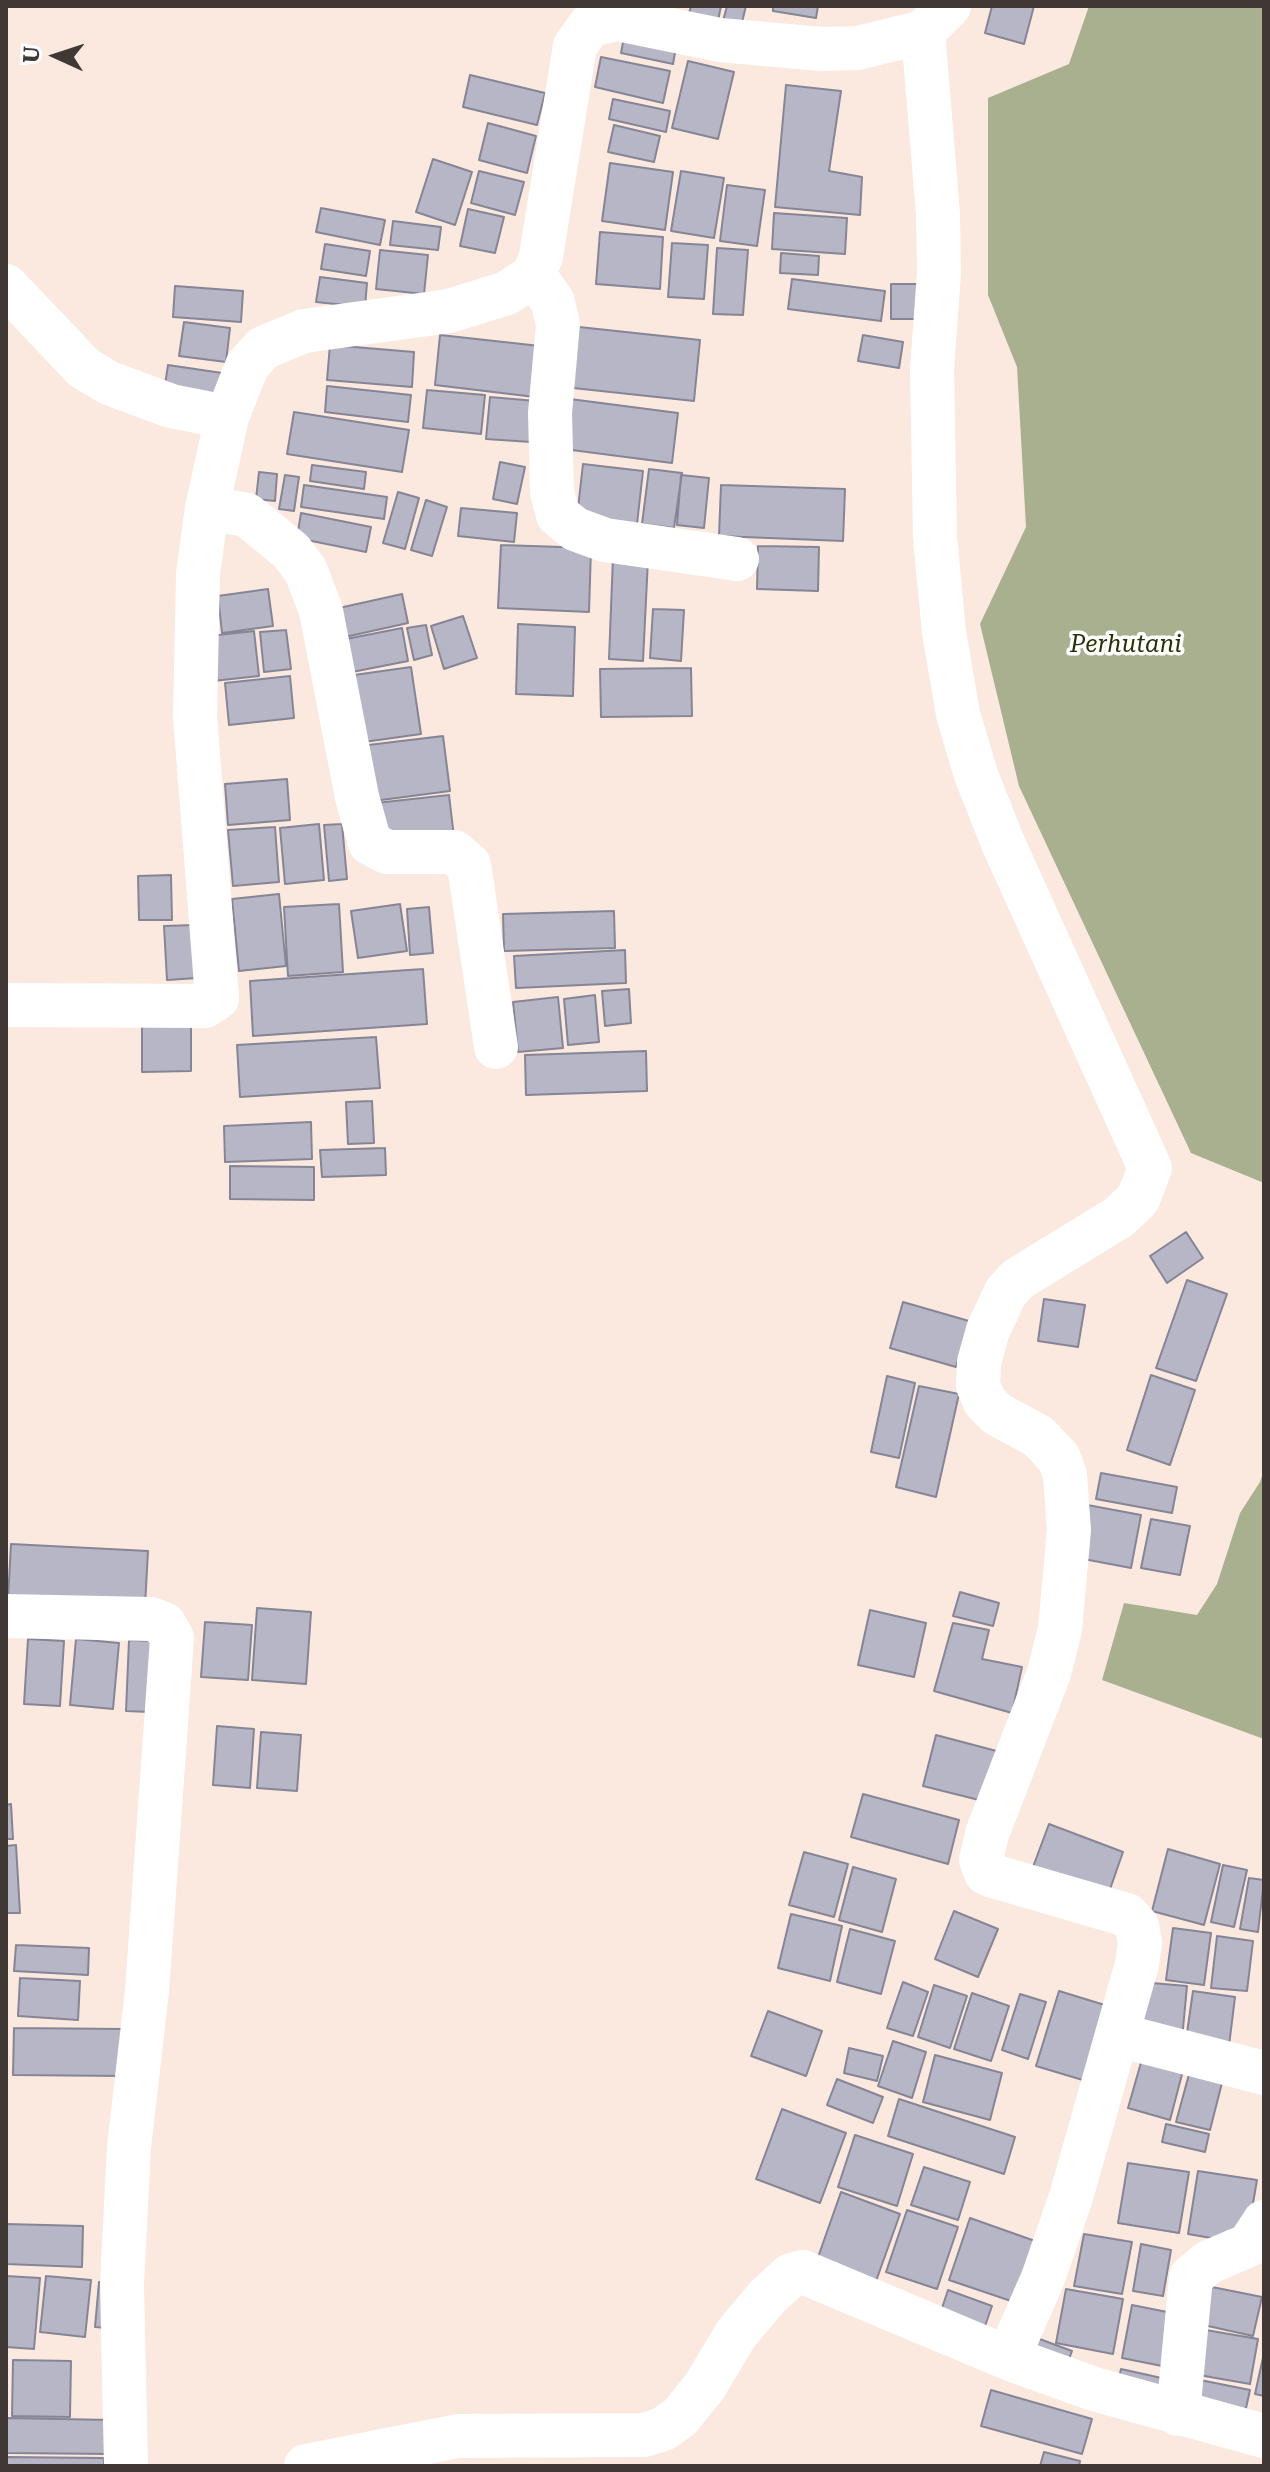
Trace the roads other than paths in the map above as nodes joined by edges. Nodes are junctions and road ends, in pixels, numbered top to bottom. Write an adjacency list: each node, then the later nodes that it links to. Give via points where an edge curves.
1 (936, 19): 2 (street, via 873,46 821,49 720,40 617,19 590,25 575,46); 10 (street, via 935,537 958,714 1009,857 1150,1168 1138,1199 1119,1217 1018,1279 1006,1292 979,1362 978,1386 985,1402 1038,1436 1059,1458 1069,1530 1064,1597 1049,1673 981,1860 993,1876 1127,1915 1137,1926 1137,1964)
2 (534, 275): 4 (street, via 507,293 449,311 339,325 280,339 247,366); 6 (street, via 553,302 558,325 550,413 552,492 558,515 575,529 605,540)
3 (6, 286): 4 (street, via 63,348 96,375 171,406)
4 (227, 417): 5 (street)
5 (207, 508): 7 (street, via 198,574 195,716 217,998 205,1006); 8 (street, via 247,515 291,551 306,571 321,611 370,843 387,852 454,852 469,865)
6 (737, 559)
7 (6, 1005)
8 (496, 1047)
9 (6, 1616): 16 (street, via 151,1619 164,1624 172,1638 147,1991 129,2147 122,2284)
10 (1118, 2035): 11 (street); 13 (street, via 1071,2197)
11 (1264, 2073)
12 (1264, 2222): 14 (street, via 1249,2245 1209,2262 1191,2277)
13 (1008, 2358): 14 (street); 17 (street, via 803,2272 791,2275 767,2297 736,2334 705,2386 663,2429 644,2435 458,2436)
14 (1178, 2414): 15 (street)
15 (1264, 2436)
16 (126, 2466)
17 (306, 2466)

